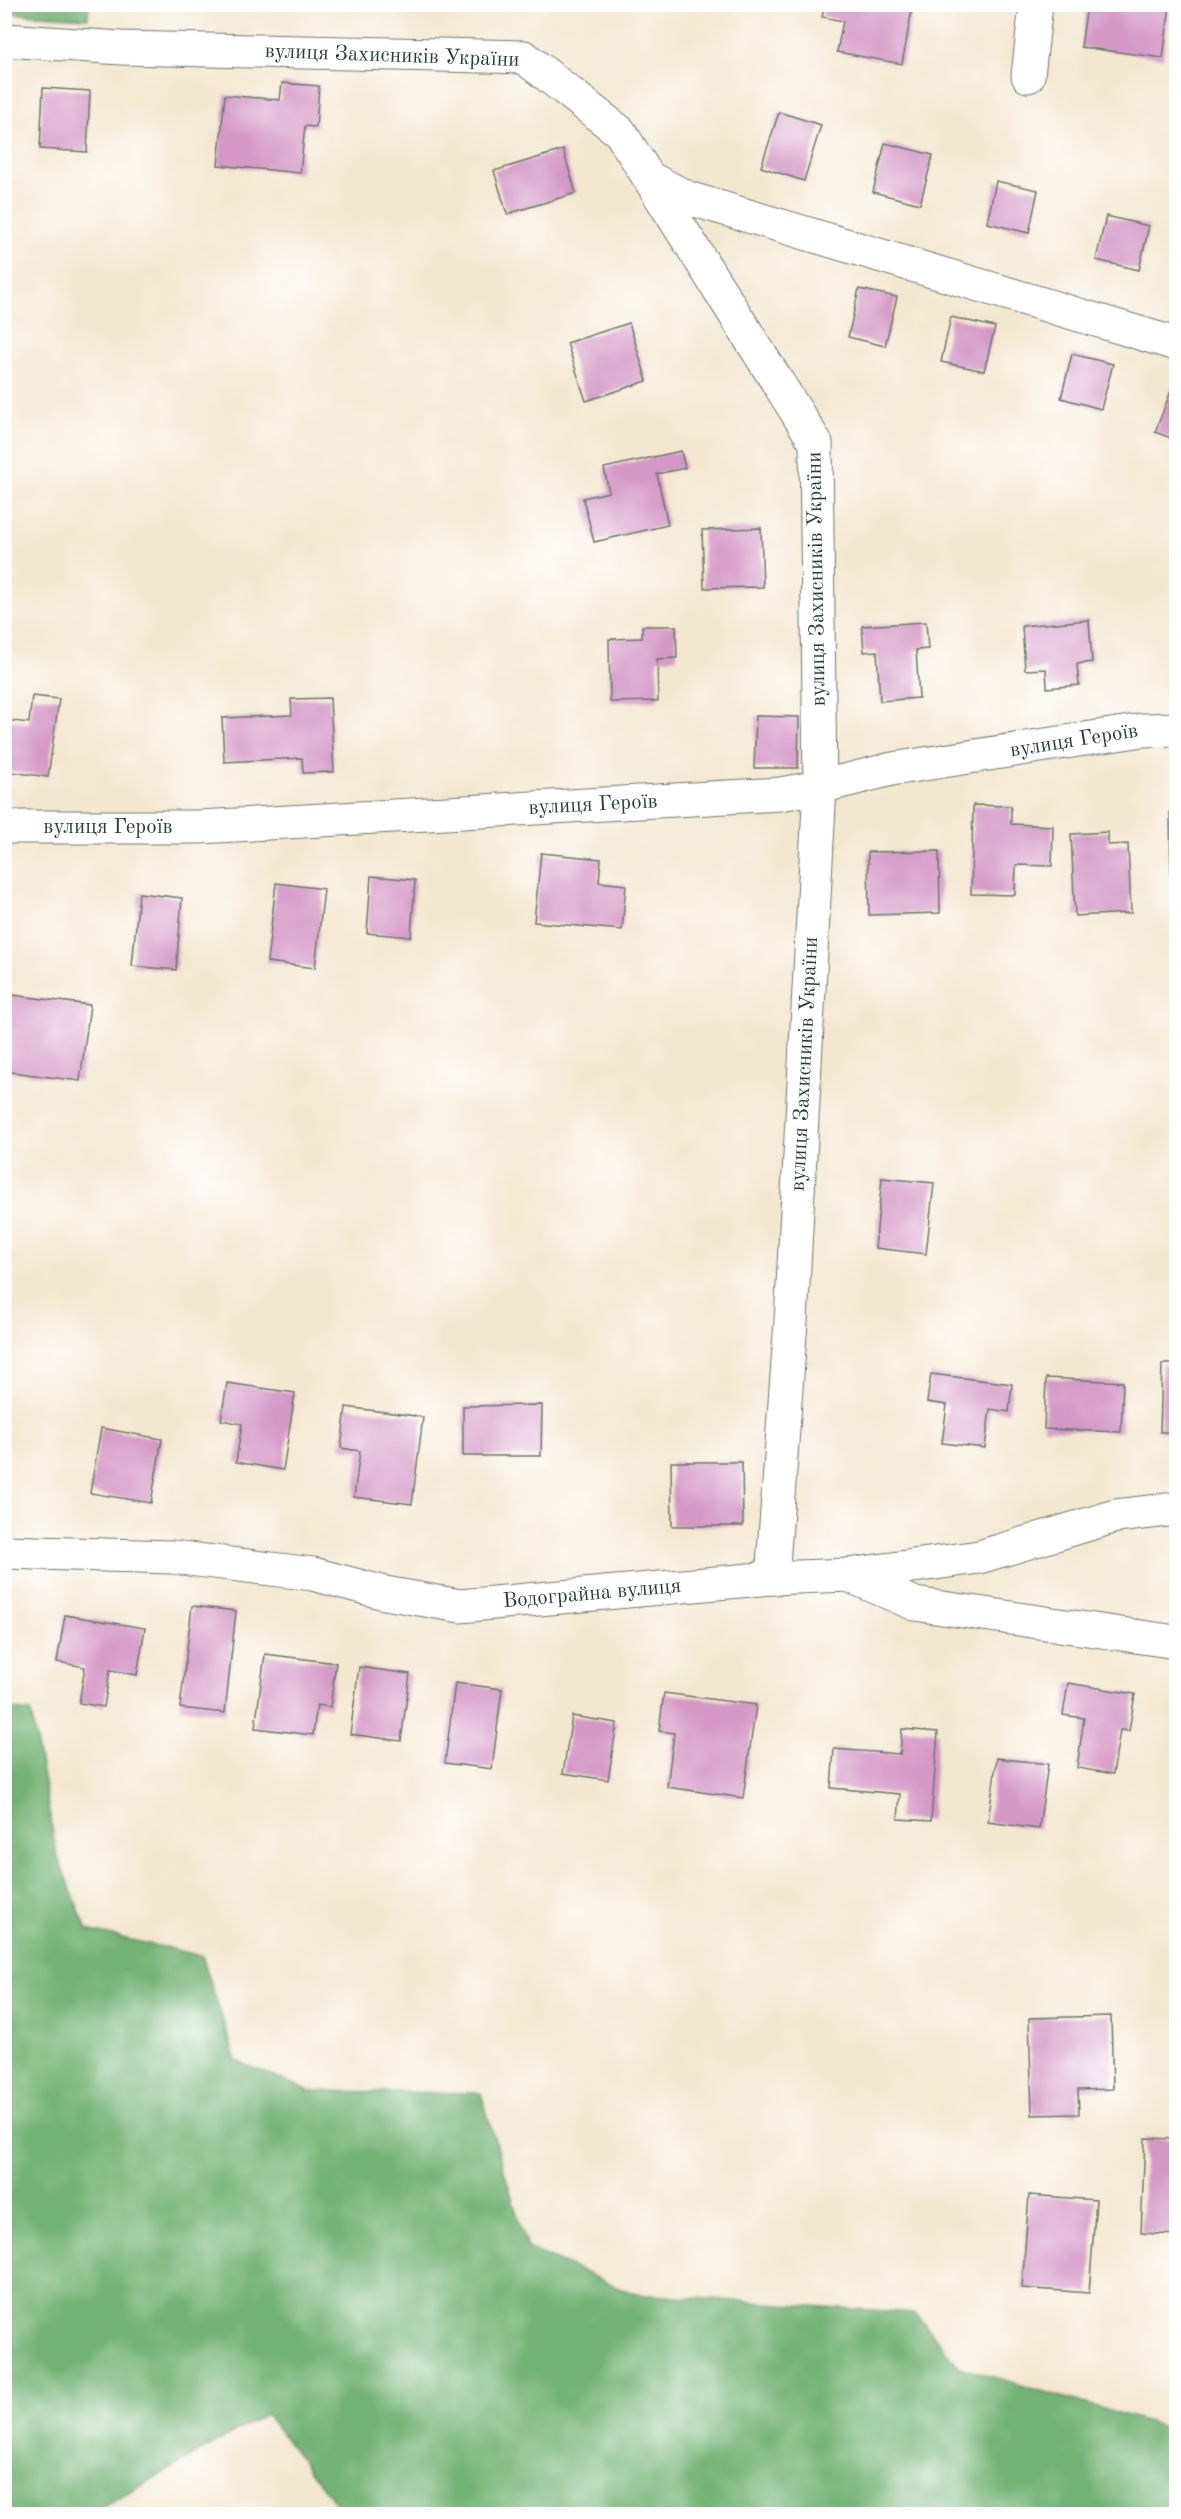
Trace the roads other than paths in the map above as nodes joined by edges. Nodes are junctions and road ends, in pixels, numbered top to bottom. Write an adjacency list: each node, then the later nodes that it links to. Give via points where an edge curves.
1 (1036, 4): 3 (street)
2 (4, 40): 4 (street, вулиця Захисників України, via 121,48 524,57 620,132)
3 (1028, 76)
4 (649, 178): 5 (street, via 688,198); 7 (street, вулиця Захисників України, via 816,443)
5 (1176, 344)
6 (1176, 729): 7 (street, вулиця Героїв, via 1143,730 892,769)
7 (820, 787): 8 (street, вулиця Героїв, via 780,794 200,826); 12 (street, вулиця Захисників України, via 791,1321)
8 (4, 827)
9 (1176, 1509): 11 (street, Водограйна вулиця, via 1116,1516 979,1557)
10 (4, 1552): 12 (street, Водограйна вулиця, via 184,1558 313,1574 385,1593 460,1606)
11 (848, 1575): 12 (street, Водограйна вулиця); 13 (street, via 915,1604)
12 (772, 1578)
13 (1176, 1642)

